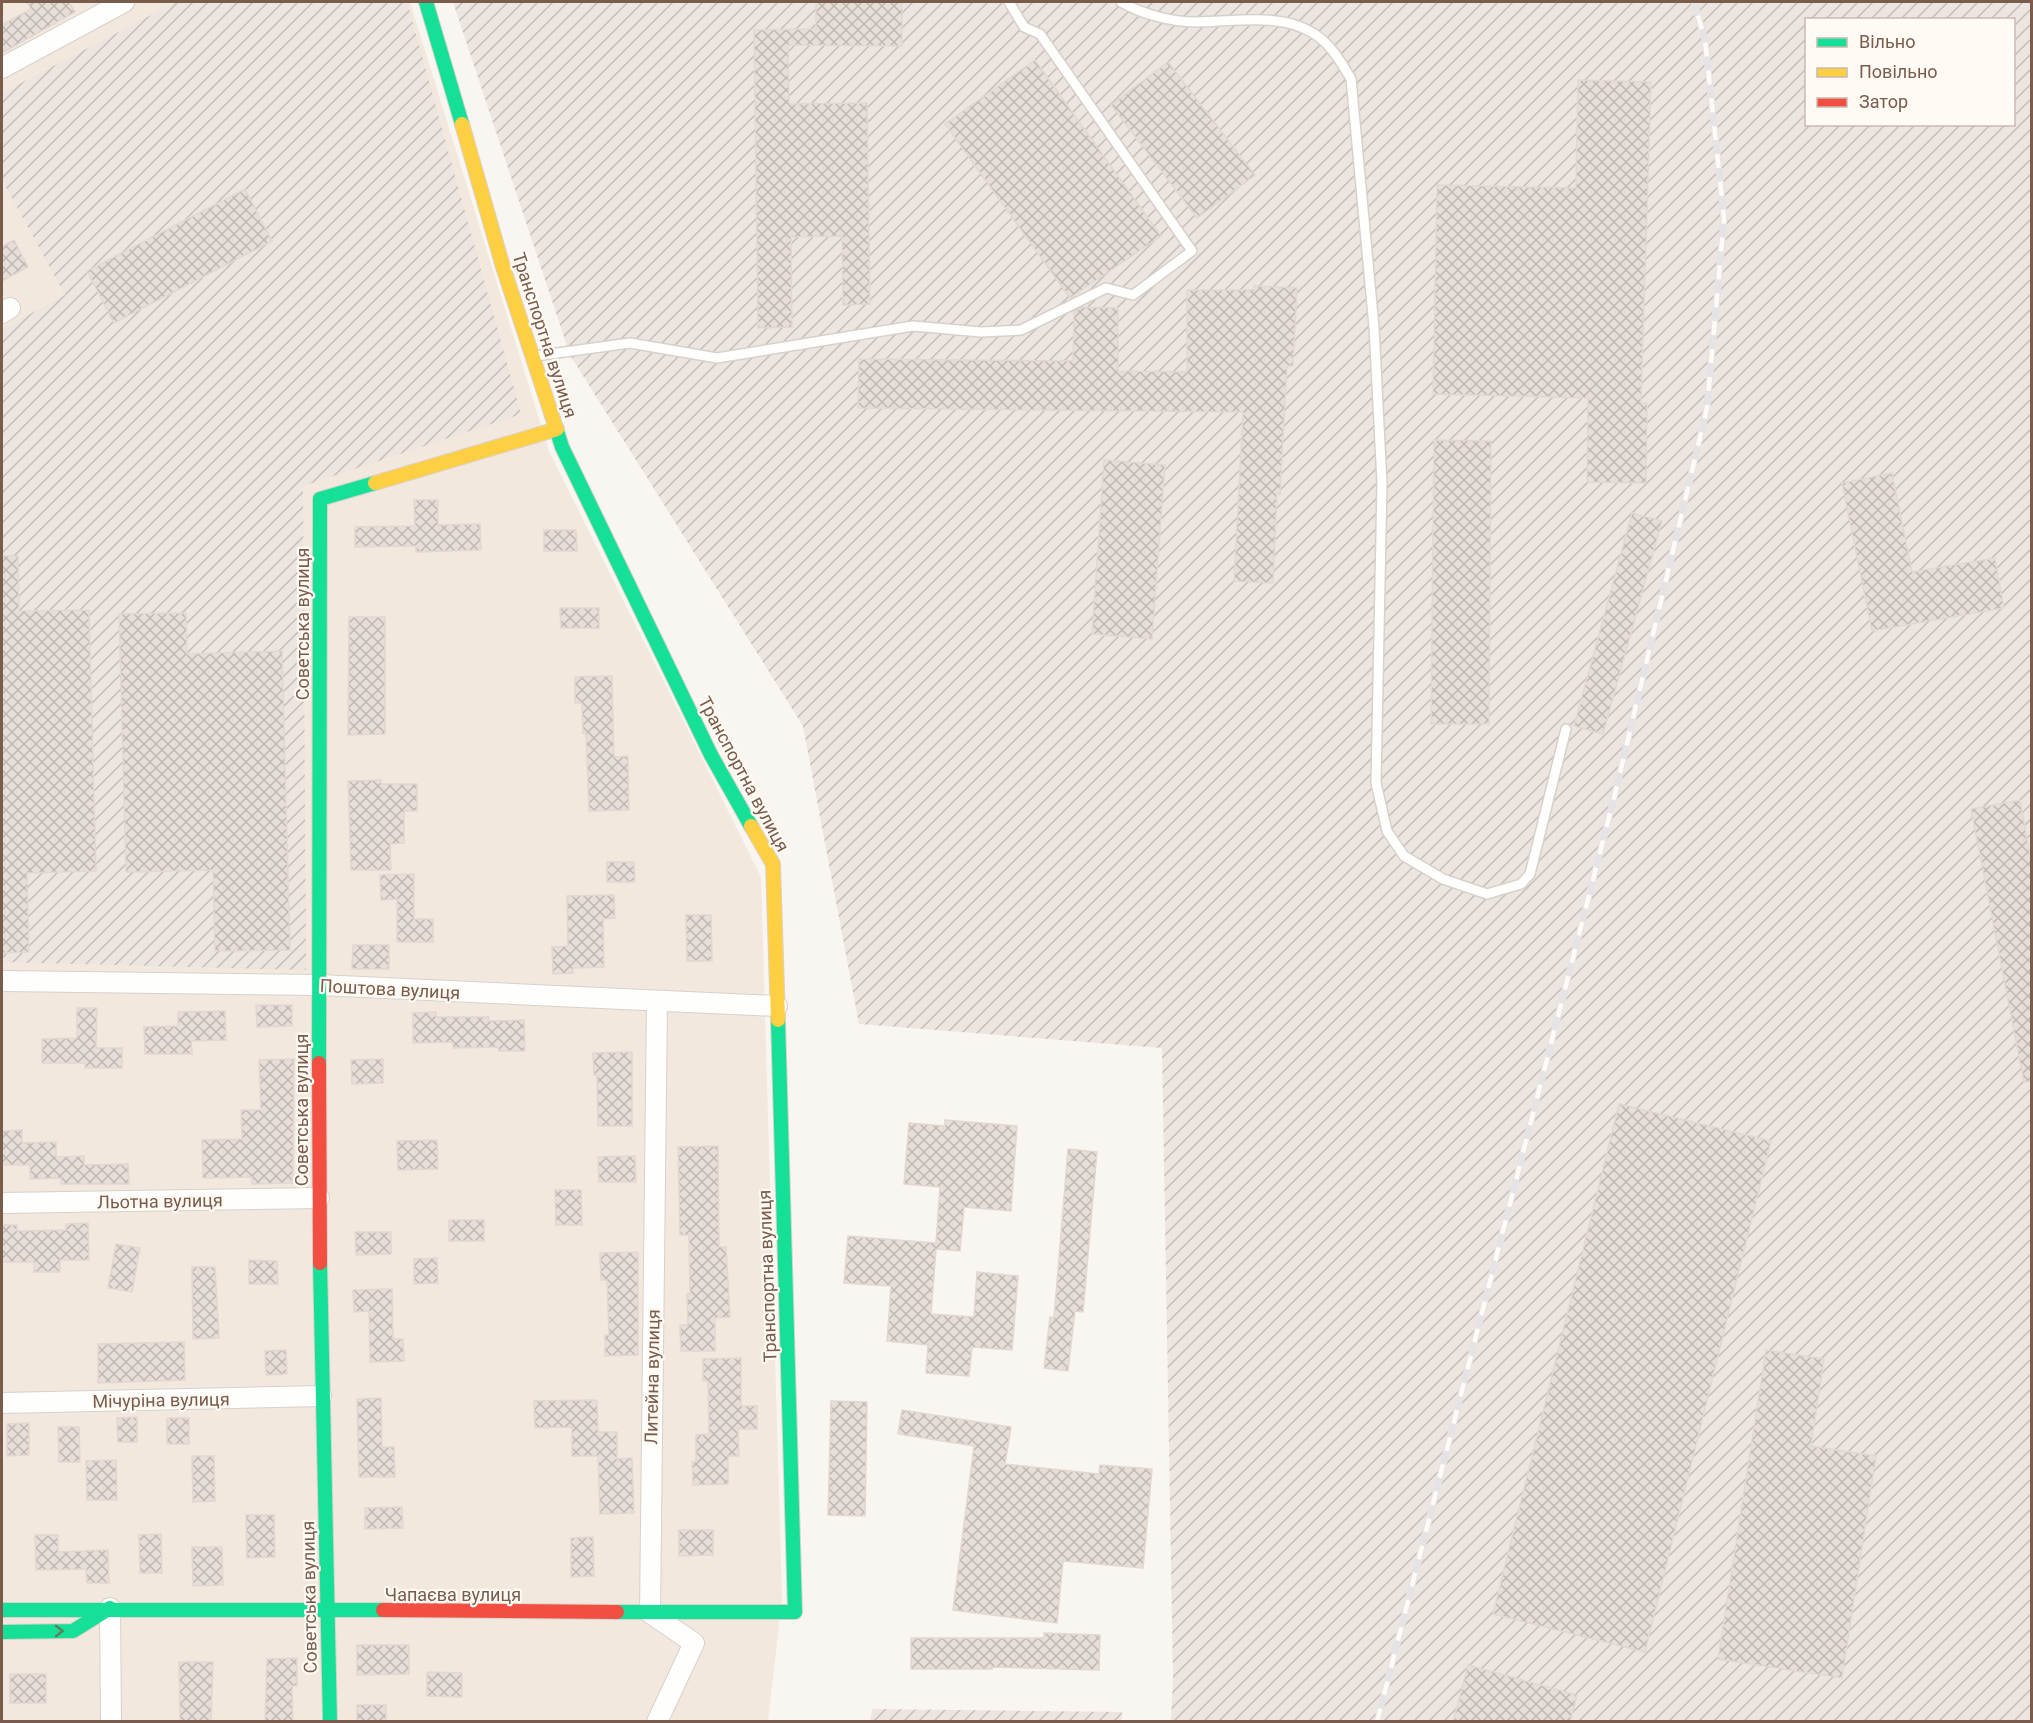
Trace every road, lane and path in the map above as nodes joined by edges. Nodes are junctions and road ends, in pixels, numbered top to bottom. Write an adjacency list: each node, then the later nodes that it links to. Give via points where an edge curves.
1 (124, 2): 5 (street)
2 (426, 2): 6 (street, Транспортна вулиця)
3 (1009, 2): 6 (lane, via 1024,27 1040,34 1192,251 1133,296 1106,288 1021,330 981,332 913,326 717,358 630,343)
4 (1121, 2): 8 (lane, via 1157,17 1194,22 1239,20 1296,25 1315,34 1336,54 1351,79 1374,327 1381,461 1376,783 1387,831 1404,856 1443,879 1487,894 1521,885 1530,874)
5 (2, 68)
6 (533, 356): 7 (street, Транспортна вулиця)
7 (557, 429): 10 (street, Советська вулиця, via 320,499); 12 (street, Транспортна вулиця, via 562,447 711,755 773,864)
8 (1566, 729)
9 (2, 981): 10 (street, Поштова вулиця)
10 (319, 986): 11 (street, Поштова вулиця); 13 (street, Советська вулиця)
11 (657, 1002): 12 (street, Поштова вулиця); 21 (street, Литейна вулиця)
12 (777, 1006): 20 (street, Транспортна вулиця)
13 (319, 1198): 14 (street, Льотна вулиця); 15 (street, Советська вулиця)
14 (2, 1203)
15 (321, 1396): 16 (street, Мічуріна вулиця); 19 (street, Советська вулиця)
16 (2, 1403)
17 (110, 1608): 18 (street, Чапаєва вулиця); 19 (street, Чапаєва вулиця); 22 (street, one-way to 17, via 73,1631); 23 (street)
18 (2, 1610)
19 (328, 1611): 21 (street, Чапаєва вулиця); 24 (street, Советська вулиця)
20 (795, 1612): 21 (street, Чапаєва вулиця)
21 (650, 1613): 25 (street, via 694,1643)
22 (2, 1632)
23 (111, 1722)
24 (330, 1722)
25 (657, 1722)

